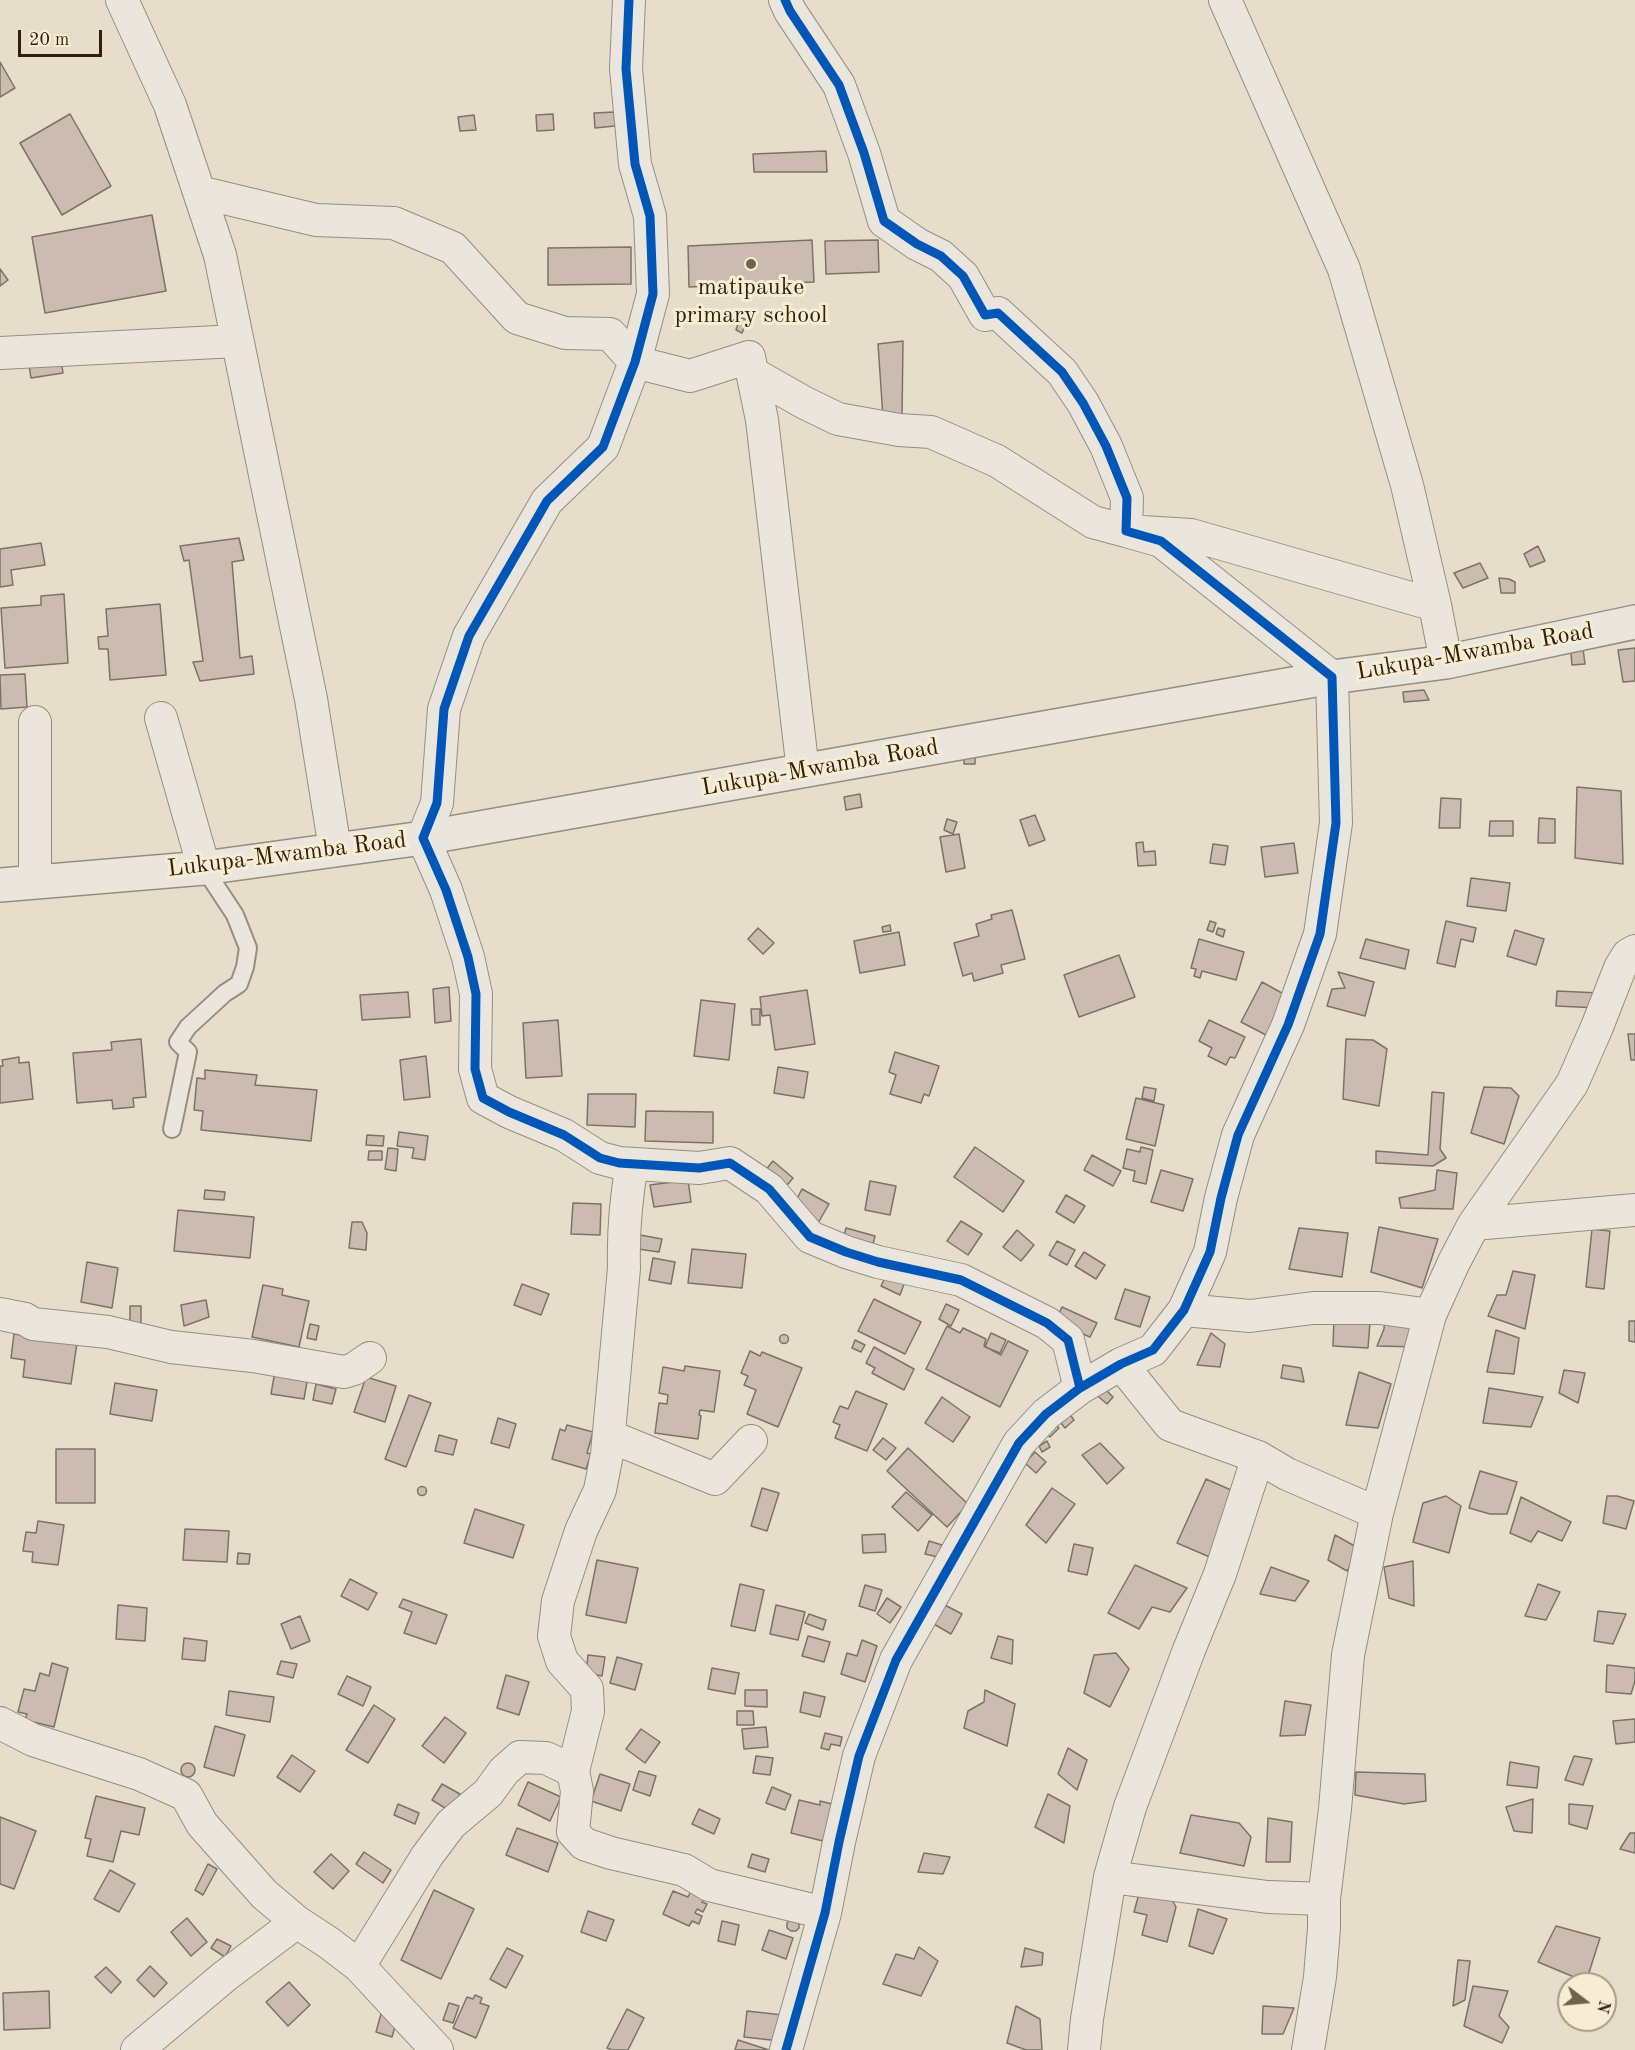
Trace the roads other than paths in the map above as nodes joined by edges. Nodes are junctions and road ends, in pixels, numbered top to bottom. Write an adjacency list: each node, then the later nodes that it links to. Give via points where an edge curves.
1 (122, 0): 5 (street, via 170,105)
2 (629, 0): 8 (street, via 626,69 635,164 650,216 653,294)
3 (785, 0): 10 (street, via 839,86 884,221 941,256 963,276 985,315 998,313 1062,372 1106,446 1127,498)
4 (1225, 0): 11 (street, via 1344,268 1407,485)
5 (199, 192): 6 (street, via 220,255); 8 (street, via 316,220 394,223 453,248 517,318 565,333 610,334)
6 (237, 341): 7 (street); 19 (street, via 311,699)
7 (0, 353)
8 (635, 362): 9 (street, via 690,376 749,357); 18 (street, via 603,447 547,501 469,636 444,709 437,803)
9 (752, 373): 10 (street, via 838,419 932,432 997,461 1093,522); 17 (street, via 764,431)
10 (1126, 531): 11 (street, via 1191,535); 14 (street, via 1161,541)
11 (1435, 605): 13 (street)
12 (1635, 622): 13 (street, Lukupa-Mwamba Road)
13 (1446, 662): 14 (street, Lukupa-Mwamba Road)
14 (1332, 677): 17 (street, Lukupa-Mwamba Road); 28 (street, via 1336,823 1320,934 1288,1025 1239,1135 1210,1252)
15 (161, 718): 20 (street)
16 (35, 722): 21 (street)
17 (803, 771): 18 (street, Lukupa-Mwamba Road)
18 (423, 838): 19 (street, Lukupa-Mwamba Road); 25 (street, via 446,890 468,957 476,994 475,1069 483,1098 564,1135 600,1158)
19 (335, 849): 20 (street, Lukupa-Mwamba Road)
20 (204, 868): 21 (street, Lukupa-Mwamba Road); 24 (lane, via 235,915 248,948 239,984 188,1027 178,1042 188,1053)
21 (35, 882): 22 (street, Lukupa-Mwamba Road)
22 (0, 885)
23 (1635, 951): 27 (street, via 1620,968 1572,1084)
24 (172, 1129)
25 (633, 1164): 33 (street, via 699,1168 730,1162 769,1189 810,1237 878,1262 961,1280 1047,1323 1068,1340); 34 (street, via 626,1198)
26 (1635, 1210): 27 (street)
27 (1474, 1224): 30 (street)
28 (1184, 1310): 30 (street, via 1250,1316 1313,1308 1380,1308); 32 (street, via 1153,1350)
29 (0, 1314): 31 (street, via 33,1324 108,1332 147,1343 345,1372)
30 (1430, 1315): 37 (street)
31 (370, 1358)
32 (1121, 1364): 33 (street); 36 (street, via 1170,1425)
33 (1080, 1388): 42 (street, via 1046,1414 1019,1443 896,1660 859,1756)
34 (609, 1436): 35 (street, via 715,1479); 39 (street, via 600,1490 581,1531 558,1601 554,1636 562,1661 587,1689 588,1711)
35 (751, 1441)
36 (1258, 1457): 37 (street, via 1287,1474); 40 (street, via 1220,1574 1130,1808)
37 (1377, 1513): 41 (street, via 1348,1655)
38 (0, 1723): 43 (street, via 33,1740 139,1774 186,1795 201,1824 264,1894)
39 (573, 1771): 42 (street, via 577,1791 573,1832 584,1844 684,1870 709,1885); 44 (street, via 546,1758 520,1757 504,1771 488,1792 451,1824 427,1856)
40 (1110, 1877): 41 (street, via 1269,1897); 48 (street)
41 (1324, 1899): 49 (street, via 1320,1977)
42 (825, 1913): 47 (street)
43 (297, 1922): 44 (street); 45 (street)
44 (359, 1966): 46 (street)
45 (137, 2050)
46 (437, 2050)
47 (786, 2050)
48 (1084, 2050)
49 (1308, 2050)

